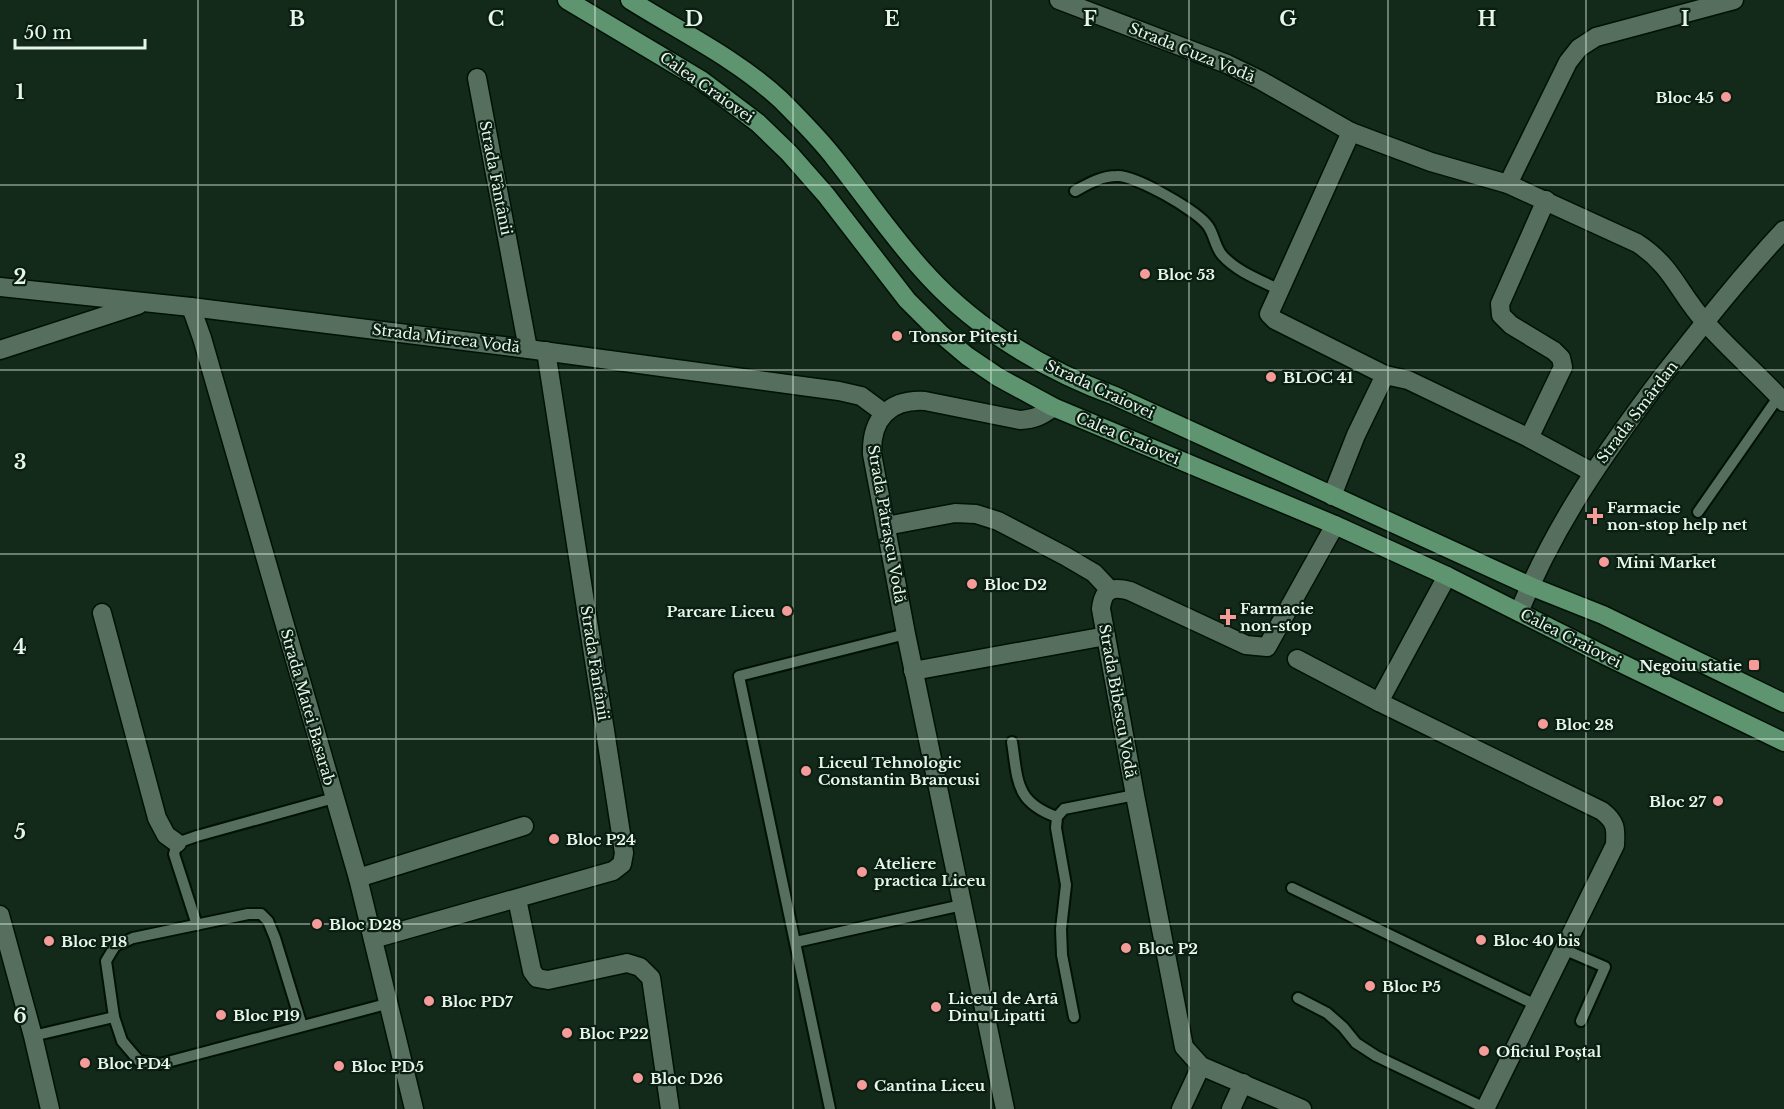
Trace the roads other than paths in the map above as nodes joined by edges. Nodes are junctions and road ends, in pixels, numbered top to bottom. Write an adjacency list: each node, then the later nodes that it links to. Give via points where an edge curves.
1 (567, 0): 21 (main road, Calea Craiovei, via 701,80 758,123 826,195 907,300 941,334 998,377)
2 (630, 0): 25 (main road, Strada Craiovei, via 718,53 779,99 834,157 930,278 1010,343 1081,383)
3 (1059, 0): 6 (street, Strada Cuza Vodă, via 1227,64)
4 (1734, 0): 7 (street, via 1616,30 1579,48 1568,62)
5 (477, 78): 16 (street, Strada Fântânii)
6 (1352, 132): 7 (street, Strada Cuza Vodă, via 1431,162); 12 (street)
7 (1508, 184): 9 (street, Strada Cuza Vodă)
8 (1075, 192): 12 (lane, via 1096,179 1118,175 1143,183 1208,225 1221,254 1240,271)
9 (1546, 200): 15 (street, Strada Cuza Vodă, via 1651,252 1665,265); 23 (street, via 1500,304 1500,315 1510,325 1554,351 1563,367)
10 (1784, 230): 15 (street, Strada Smârdan)
11 (0, 287): 13 (street, Strada Mircea Vodă)
12 (1280, 290): 19 (street, via 1269,314 1275,320)
13 (145, 303): 14 (street, Strada Mircea Vodă); 17 (street)
14 (191, 307): 16 (street, Strada Mircea Vodă); 43 (street, Strada Matei Basarab)
15 (1704, 322): 20 (street, Strada Cuza Vodă); 24 (street, Strada Smârdan)
16 (528, 349): 18 (street, Strada Mircea Vodă)
17 (0, 350)
18 (546, 351): 22 (street, Strada Mircea Vodă, via 839,391 861,396); 49 (street, Strada Fântânii, via 624,853 622,864 613,871)
19 (1385, 375): 23 (street, via 1408,380); 25 (street)
20 (1781, 399): 26 (lane)
21 (1053, 406): 22 (street, via 1042,416 1020,420 910,400); 27 (main road, Calea Craiovei)
22 (884, 413): 28 (street, Strada Pătrașcu Vodă, via 871,438)
23 (1528, 438): 24 (street)
24 (1592, 472): 30 (street, Strada Smârdan)
25 (1332, 496): 30 (main road, Strada Craiovei)
26 (1698, 512)
27 (1335, 525): 29 (main road, Calea Craiovei); 31 (street, via 1267,647 1246,645 1130,591)
28 (885, 526): 31 (street, via 955,513 976,514 998,521 1065,556 1094,573); 34 (street, Strada Pătrașcu Vodă)
29 (1447, 576): 32 (main road, Calea Craiovei); 38 (street)
30 (1530, 586): 32 (street, Strada Smârdan); 39 (main road, Calea Craiovei, via 1603,615)
31 (1110, 590): 35 (street, Strada Bibescu Vodă, via 1102,598 1101,609)
32 (1519, 612): 41 (main road, Calea Craiovei)
33 (102, 613): 46 (street, via 157,818 166,835)
34 (906, 634): 37 (street, Strada Pătrașcu Vodă); 54 (lane, via 739,676)
35 (1106, 636): 37 (street); 42 (street, Strada Bibescu Vodă)
36 (1297, 659): 38 (street)
37 (914, 670): 50 (street, Strada Pătrașcu Vodă)
38 (1379, 702): 55 (street, via 1612,819 1615,845)
39 (1784, 704)
40 (1012, 741): 44 (lane, via 1022,793 1041,812)
41 (1784, 742)
42 (1135, 795): 44 (lane, via 1064,809); 64 (street, Strada Bibescu Vodă, via 1184,1047)
43 (334, 798): 46 (lane); 47 (street, Strada Matei Basarab)
44 (1057, 817): 60 (lane, via 1066,885 1062,955)
45 (524, 826): 47 (street)
46 (177, 843): 52 (lane, via 174,854)
47 (358, 878): 53 (street, Strada Matei Basarab)
48 (1292, 888): 58 (lane)
49 (517, 899): 53 (street, Strada Fântânii); 68 (street, via 532,971 537,978 548,980 627,963 640,967 651,978)
50 (962, 905): 54 (lane); 70 (street, Strada Pătrașcu Vodă)
51 (0, 915): 63 (street)
52 (197, 925): 59 (lane, via 133,938 115,946 106,961); 62 (lane, via 261,914 268,921)
53 (373, 939): 57 (street, Strada Matei Basarab)
54 (796, 942): 69 (lane)
55 (1563, 949): 58 (street); 61 (lane, via 1605,967)
56 (1298, 998): 74 (lane, via 1327,1013 1356,1043 1376,1056)
57 (390, 1004): 62 (lane); 67 (street, Strada Matei Basarab)
58 (1536, 1005): 74 (street)
59 (114, 1017): 62 (lane, via 122,1041 139,1061 160,1064); 63 (lane)
60 (1074, 1017)
61 (1581, 1021)
62 (302, 1026)
63 (33, 1036): 66 (street)
64 (1201, 1066): 65 (street); 71 (street)
65 (1244, 1083): 72 (street); 73 (street)
66 (50, 1109)
67 (414, 1109)
68 (670, 1109)
69 (830, 1109)
70 (1005, 1109)
71 (1181, 1109)
72 (1231, 1109)
73 (1302, 1109)
74 (1485, 1109)

